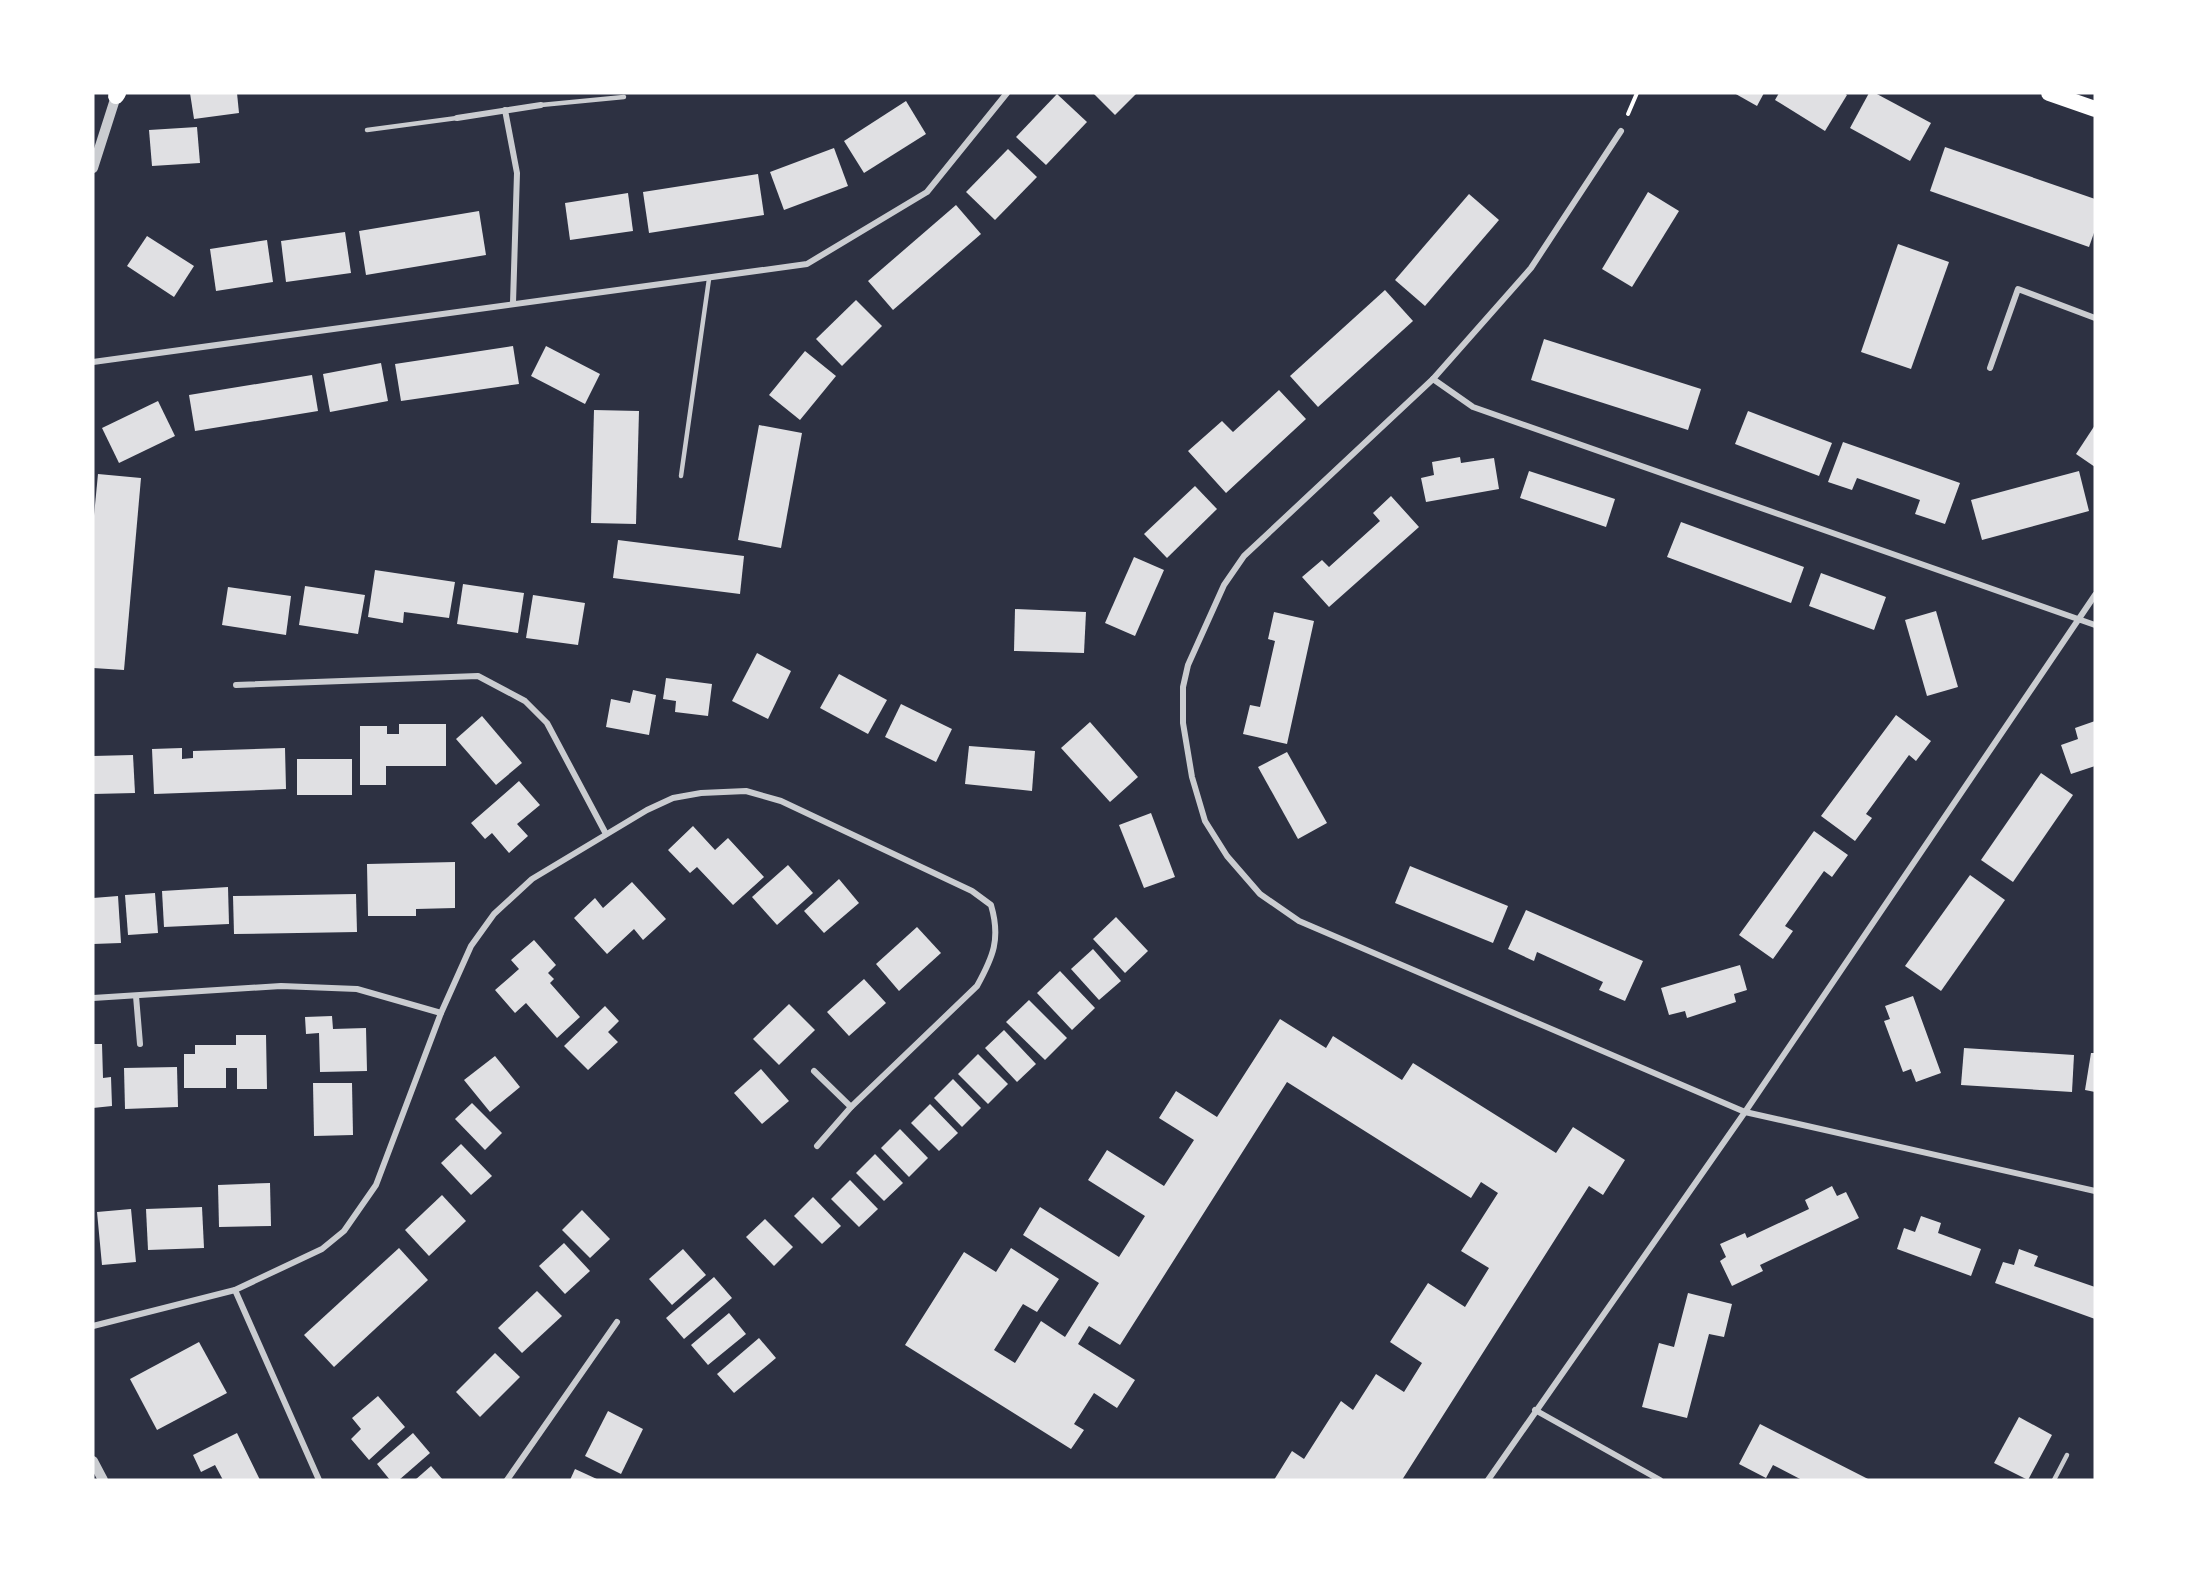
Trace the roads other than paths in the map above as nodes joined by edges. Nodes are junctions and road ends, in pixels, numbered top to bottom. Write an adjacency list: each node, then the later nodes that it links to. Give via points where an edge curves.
1 (1007, 93): 12 (street, via 927,192 807,264)
2 (2049, 93): 6 (highway)
3 (117, 94): 11 (street)
4 (624, 97): 5 (lane)
5 (541, 105): 7 (street)
6 (2095, 109)
7 (506, 110): 8 (street); 13 (street, via 517,173)
8 (457, 118): 9 (lane)
9 (367, 130)
10 (1621, 131): 17 (street, via 1531,268)
11 (93, 168)
12 (709, 279): 13 (street); 18 (lane)
13 (513, 303): 15 (street)
14 (2095, 318): 16 (street, via 2018,289)
15 (93, 362)
16 (1990, 368)
17 (1433, 379): 20 (street, via 1473,407); 30 (street, via 1244,555 1220,594 1188,664 1183,687 1192,777 1205,821 1227,856 1260,894 1299,921)
18 (681, 476)
19 (2095, 595): 20 (street)
20 (2079, 621): 21 (street); 30 (street)
21 (2095, 625)
22 (236, 685): 23 (street, via 478,676 525,701 547,723)
23 (606, 834): 26 (street, via 532,879 494,914 471,946); 29 (street, via 673,798 746,790 782,801 972,891 991,905 997,933 990,962 977,986)
24 (136, 996): 25 (street); 26 (street, via 281,986 357,989); 27 (street)
25 (93, 998)
26 (441, 1013): 33 (street, via 376,1185 344,1231 322,1249)
27 (140, 1044)
28 (814, 1071): 29 (street)
29 (851, 1107): 31 (street)
30 (1745, 1112): 32 (street); 36 (street)
31 (817, 1146)
32 (2095, 1191)
33 (235, 1290): 35 (street); 40 (street)
34 (617, 1322): 41 (street)
35 (93, 1326)
36 (1535, 1410): 42 (street); 43 (street)
37 (2067, 1455): 44 (lane)
38 (93, 1461): 39 (street)
39 (103, 1480)
40 (320, 1480)
41 (507, 1480)
42 (1488, 1480)
43 (1660, 1480)
44 (2054, 1480)

